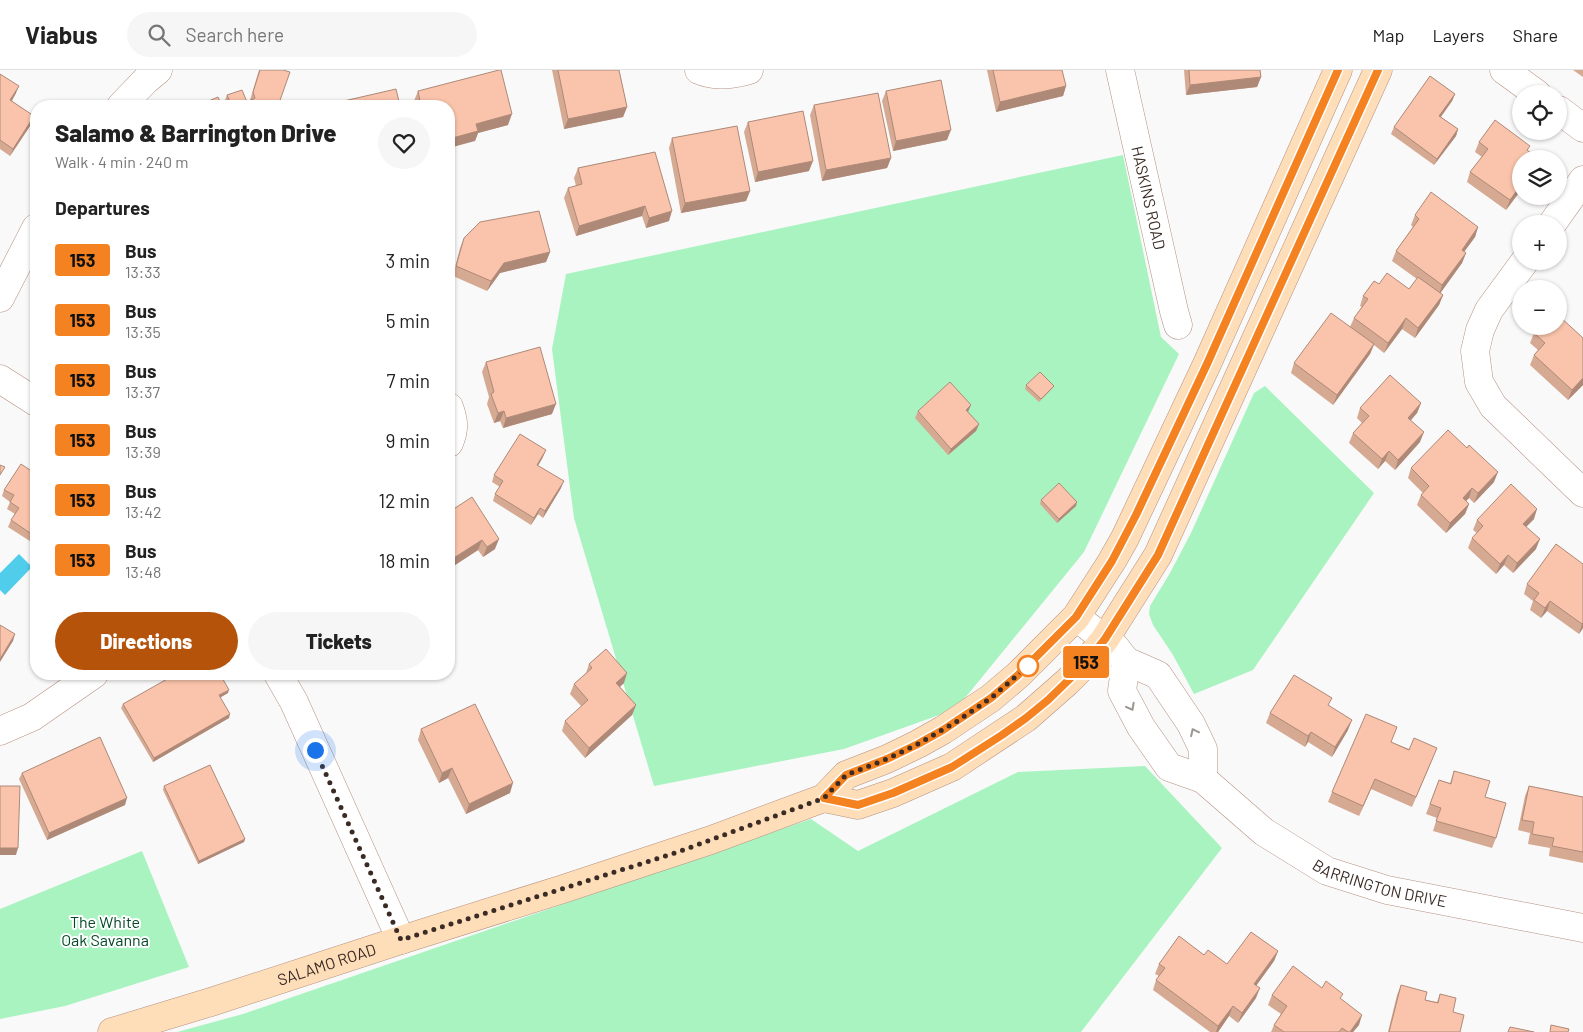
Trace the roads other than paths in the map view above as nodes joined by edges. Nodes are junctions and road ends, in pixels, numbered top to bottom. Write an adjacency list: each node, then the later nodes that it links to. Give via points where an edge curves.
1 (158, 70): 9 (street)
2 (698, 70): 3 (street, via 715,75)
3 (749, 70)
4 (1120, 70): 17 (street, HASKINS ROAD)
5 (1338, 70): 21 (main road, SALAMO ROAD, via 1136,515 1112,561)
6 (1378, 70): 22 (main road, via 1158,555)
7 (1504, 70): 8 (street)
8 (1525, 85)
9 (127, 100)
10 (1567, 116): 11 (street)
11 (1583, 128)
12 (1583, 180): 13 (street)
13 (1558, 215)
14 (30, 240): 16 (street)
15 (1518, 270): 20 (street, via 1489,310 1480,330 1475,351 1479,382 1492,406)
16 (0, 298)
17 (1178, 326)
18 (0, 379): 19 (street)
19 (30, 398)
20 (1583, 493)
21 (1076, 617): 22 (street); 28 (main road, SALAMO ROAD, via 991,698 918,744 846,775)
22 (1105, 639): 23 (street); 28 (main road, via 1048,700 952,767 858,805)
23 (1126, 661): 27 (street, one-way to 23, via 1203,749 1190,724 1158,675); 27 (street, BARRINGTON DRIVE, one-way to 27, via 1122,691 1141,727 1169,767)
24 (85, 680): 26 (street, via 32,717)
25 (281, 680): 30 (street)
26 (0, 731)
27 (1203, 779): 29 (street, BARRINGTON DRIVE, via 1264,832 1327,870 1387,890)
28 (824, 798): 30 (main road, SALAMO ROAD, via 678,852)
29 (1583, 928)
30 (401, 940): 31 (main road, SALAMO ROAD)
31 (112, 1032)

